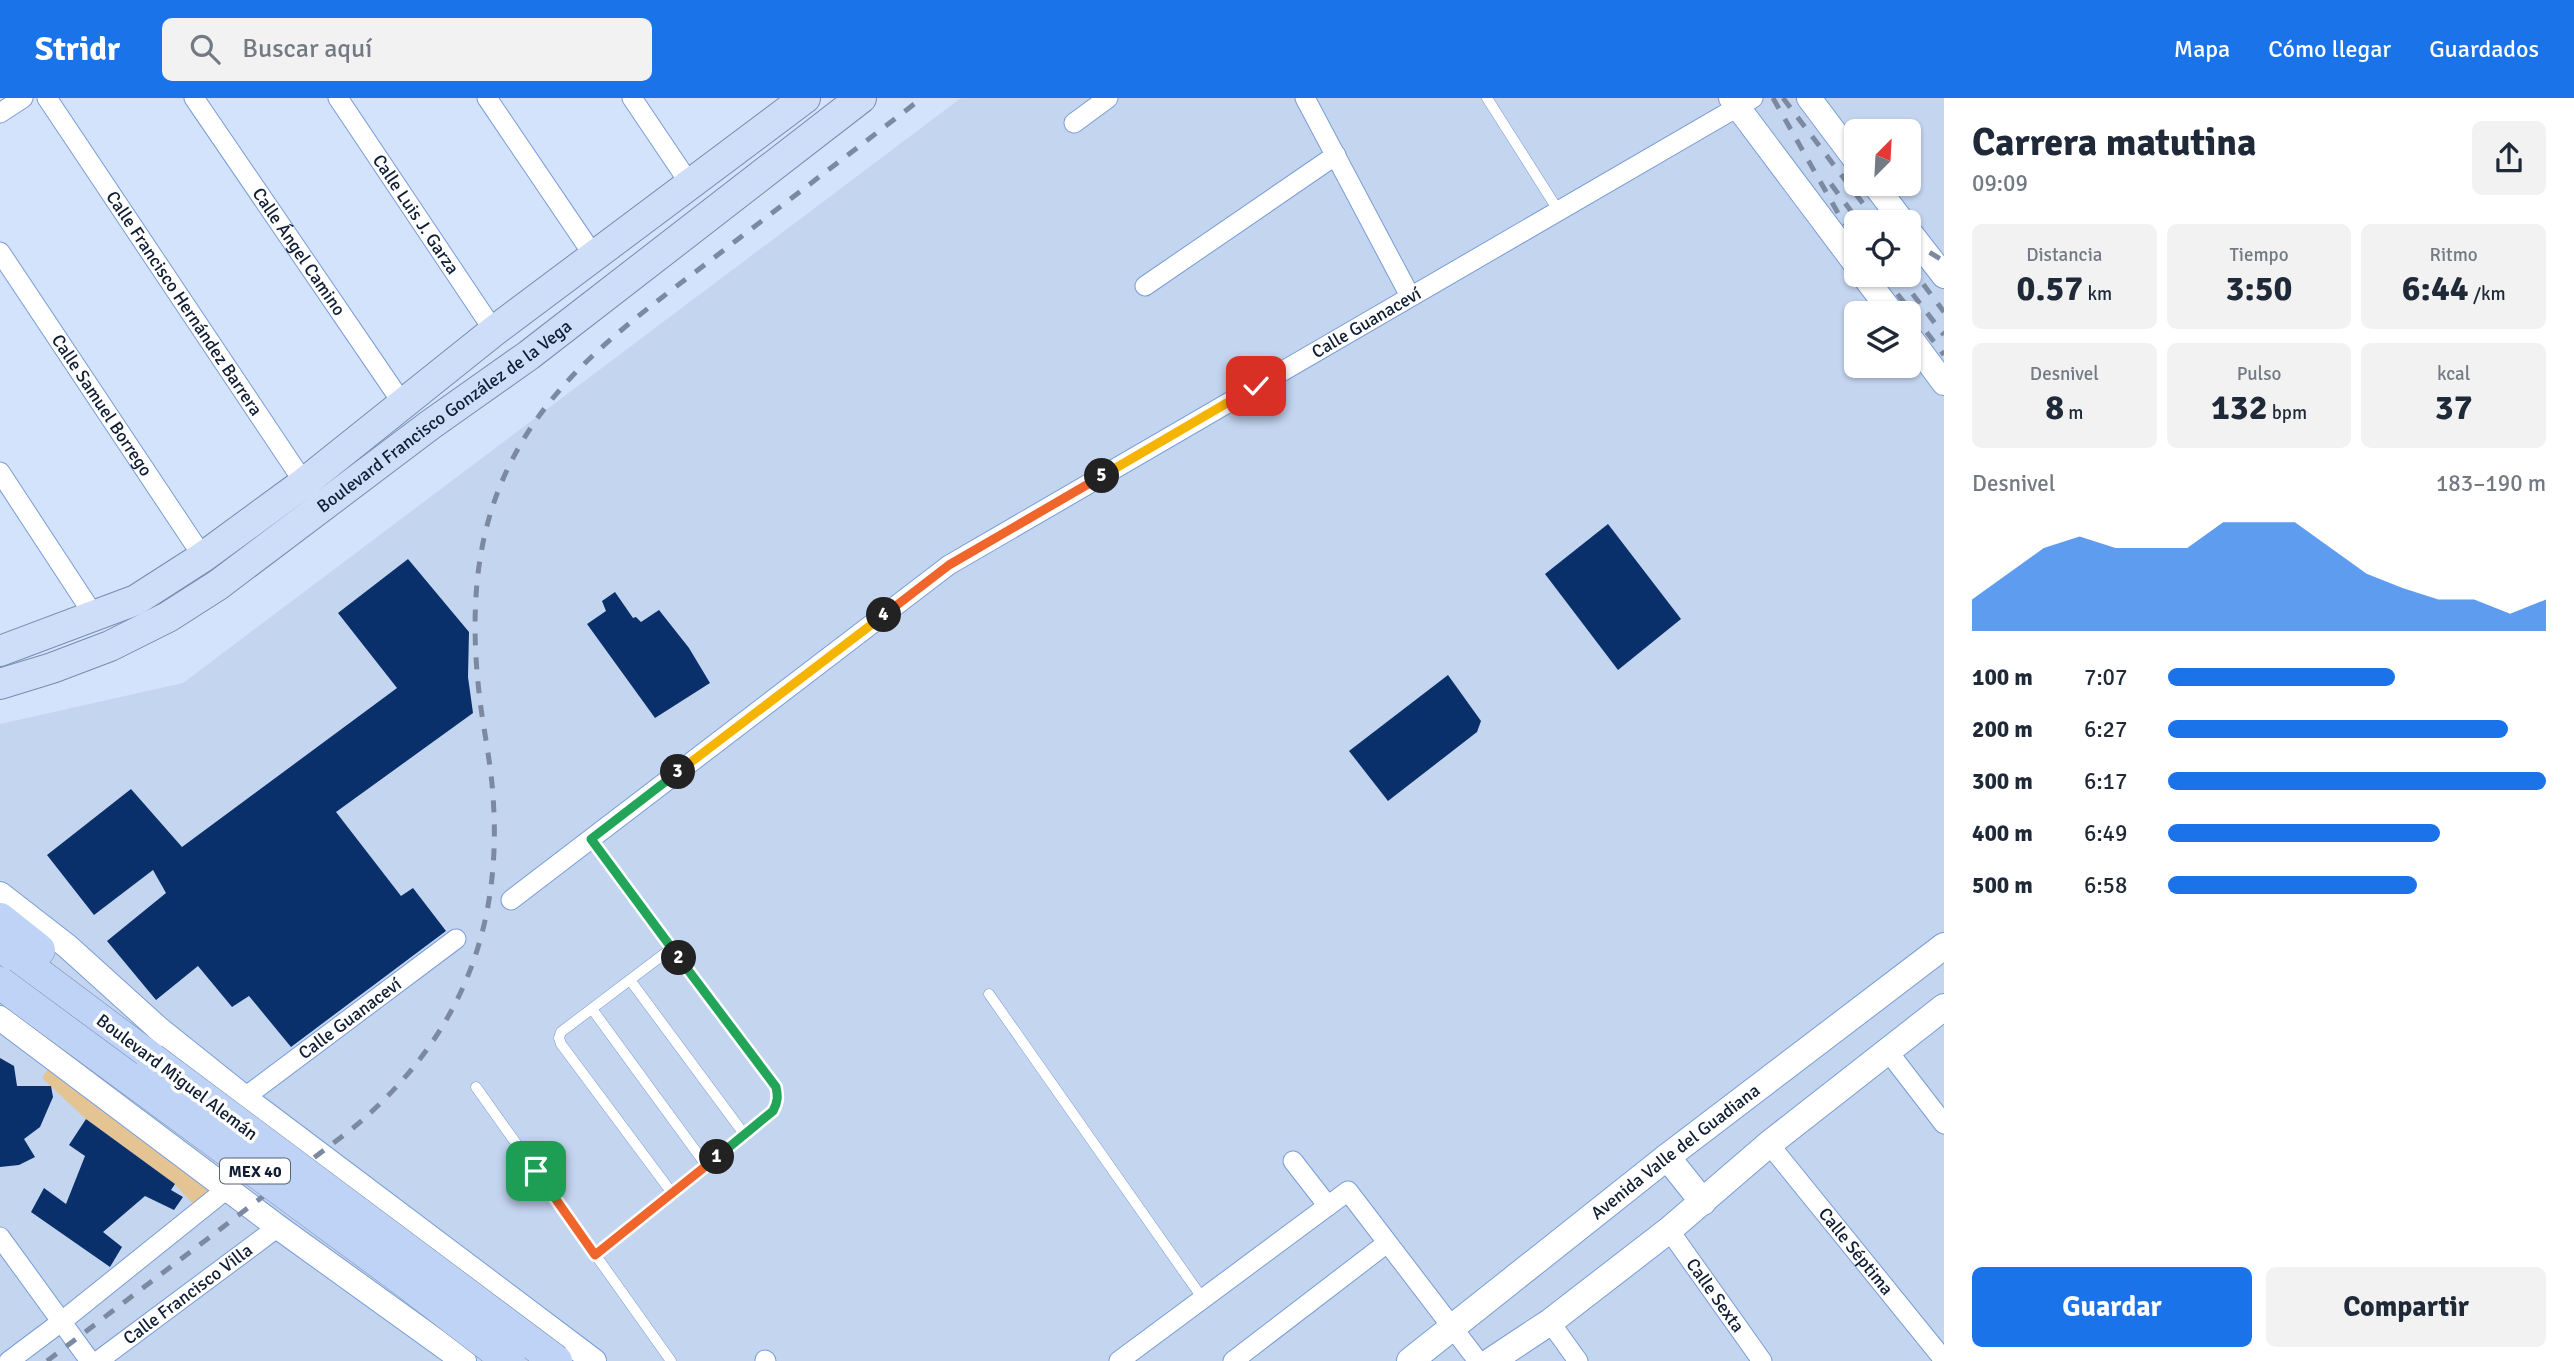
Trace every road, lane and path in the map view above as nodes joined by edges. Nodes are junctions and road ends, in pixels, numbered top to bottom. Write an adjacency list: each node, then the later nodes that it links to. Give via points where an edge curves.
1 (23, 98): 14 (street)
2 (47, 98): 36 (street, Calle Francisco Hernández Barrera)
3 (194, 98): 34 (street, Calle Ángel Camino)
4 (338, 98): 31 (street, Calle Luis J. Garza)
5 (487, 98): 25 (street)
6 (632, 98): 18 (street)
7 (861, 98): 36 (main road, Boulevard Francisco González de la Vega, via 529,355)
8 (1108, 98): 15 (street)
9 (1305, 98): 17 (street)
10 (1487, 98): 20 (lane)
11 (1808, 98): 16 (street)
12 (795, 101): 18 (main road, Boulevard Francisco González de la Vega)
13 (1740, 101): 20 (street, Calle Guanaceví); 23 (street)
14 (0, 113)
15 (1074, 123)
16 (1844, 145)
17 (1336, 155): 27 (street); 29 (street)
18 (690, 184): 25 (main road, Boulevard Francisco González de la Vega)
19 (1883, 196): 21 (street)
20 (1558, 210): 29 (street, Calle Guanaceví)
21 (1894, 210)
22 (1921, 246): 26 (street)
23 (1844, 248)
24 (0, 252): 37 (street, Calle Samuel Borrego)
25 (594, 256): 31 (main road, Boulevard Francisco González de la Vega)
26 (1944, 276)
27 (1145, 286)
28 (1872, 287): 30 (street)
29 (1410, 296): 41 (street, Calle Guanaceví, via 949,565)
30 (1883, 301)
31 (494, 331): 34 (main road, Boulevard Francisco González de la Vega)
32 (1921, 352): 33 (street)
33 (1944, 383)
34 (403, 404): 36 (main road, Boulevard Francisco González de la Vega)
35 (0, 472): 38 (street)
36 (312, 495): 37 (main road, Boulevard Francisco González de la Vega); 40 (main road, Boulevard Francisco González de la Vega, via 218,586 168,617 110,646)
37 (203, 557): 38 (main road, Boulevard Francisco González de la Vega, via 136,600)
38 (95, 617): 39 (main road, Boulevard Francisco González de la Vega)
39 (0, 651)
40 (0, 684)
41 (591, 839): 43 (street, Calle Guanaceví); 48 (lane)
42 (0, 894): 58 (street)
43 (511, 900)
44 (0, 919): 55 (highway, via 98,1001)
45 (456, 939): 58 (street, Calle Guanaceví)
46 (0, 945): 55 (highway, Boulevard Miguel Alemán / MEX 40)
47 (1944, 946): 62 (main road, Avenida Valle del Guadiana)
48 (672, 948): 49 (lane); 60 (lane, via 776,1087 773,1111)
49 (630, 980): 53 (lane); 60 (lane)
50 (0, 983): 85 (highway, Boulevard Miguel Alemán / MEX 40, bridge)
51 (989, 994): 76 (lane)
52 (1944, 1007): 56 (main road)
53 (592, 1009): 64 (lane); 67 (lane, via 561,1032 561,1044)
54 (0, 1018): 66 (street)
55 (122, 1035): 86 (highway, Boulevard Miguel Alemán / MEX 40, bridge)
56 (1887, 1050): 59 (street); 61 (main road)
57 (476, 1087): 75 (lane)
58 (250, 1101): 65 (street); 66 (street, via 251,1147)
59 (1944, 1124)
60 (744, 1134): 64 (lane)
61 (1769, 1144): 68 (main road); 80 (street, Calle Séptima)
62 (1667, 1157): 68 (main road); 79 (main road, Avenida Valle del Guadiana)
63 (1293, 1161): 69 (street)
64 (706, 1165): 67 (lane)
65 (365, 1187): 74 (street, via 329,1214); 87 (street)
66 (228, 1188): 70 (street); 77 (street)
67 (672, 1193): 75 (lane)
68 (1703, 1202): 71 (main road)
69 (1328, 1206): 73 (street, via 1348,1191); 76 (street)
70 (278, 1227): 74 (street); 83 (street, Calle Francisco Villa)
71 (1669, 1230): 78 (main road); 95 (street, Calle Sexta)
72 (0, 1237): 77 (street)
73 (1387, 1243): 79 (street); 90 (street)
74 (316, 1254): 84 (street)
75 (595, 1255): 88 (lane)
76 (1203, 1299): 89 (street)
77 (61, 1322): 81 (street); 82 (street)
78 (1550, 1322): 93 (main road); 94 (street)
79 (1452, 1329): 91 (main road, Avenida Valle del Guadiana); 92 (street)
80 (1944, 1360)
81 (9, 1361)
82 (90, 1361)
83 (98, 1361)
84 (464, 1361)
85 (509, 1361)
86 (556, 1361)
87 (594, 1361)
88 (671, 1361)
89 (1119, 1361)
90 (1233, 1361)
91 (1410, 1361)
92 (1478, 1361)
93 (1491, 1361)
94 (1578, 1361)
95 (1762, 1361)

